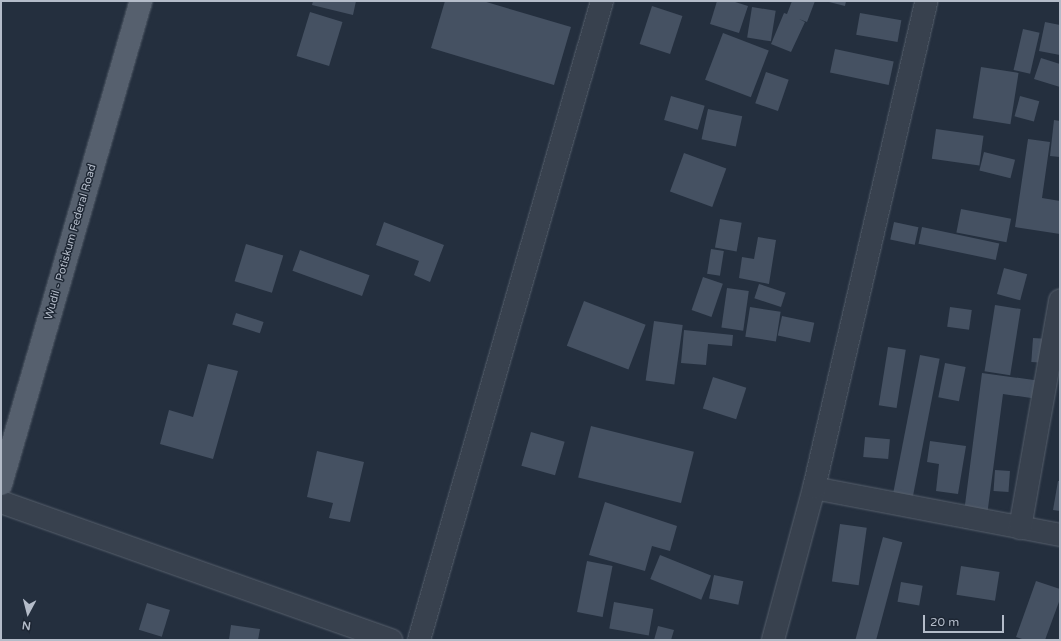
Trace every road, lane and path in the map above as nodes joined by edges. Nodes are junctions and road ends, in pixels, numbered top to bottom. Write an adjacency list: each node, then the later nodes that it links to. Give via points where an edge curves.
1 (141, 1): 5 (main road, Wudil - Potiskum Federal Road)
2 (602, 1): 11 (street)
3 (926, 1): 6 (street)
4 (1060, 300): 8 (street)
5 (1, 484)
6 (814, 488): 8 (street); 12 (street)
7 (1, 502): 10 (street)
8 (1020, 528): 9 (street)
9 (1060, 536)
10 (391, 640)
11 (420, 640)
12 (773, 640)

